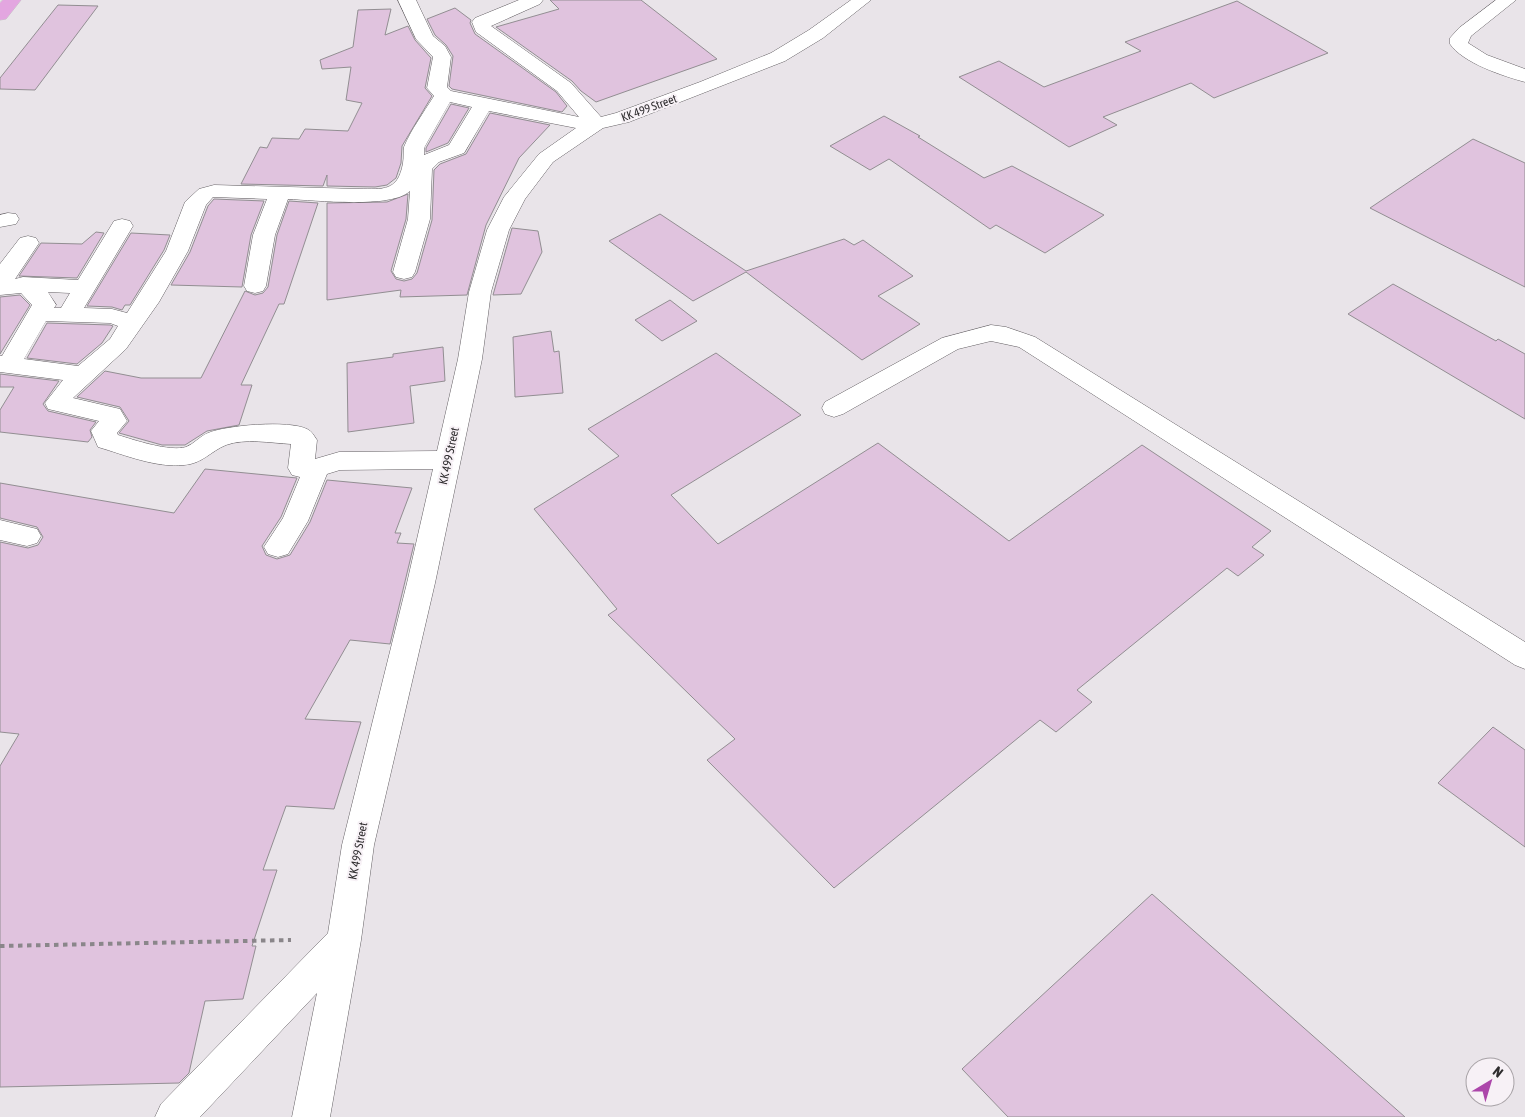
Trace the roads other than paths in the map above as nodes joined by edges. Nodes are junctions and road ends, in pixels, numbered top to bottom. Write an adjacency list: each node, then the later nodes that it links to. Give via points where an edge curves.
1 (12, 0): 6 (main road)
2 (407, 0): 8 (street, via 425,39 442,57 437,88)
3 (534, 0): 10 (street, via 481,22 482,28 564,87)
4 (862, 0): 10 (street, KK 499 Street, via 778,57 622,118)
5 (1507, 0): 7 (street, via 1465,32 1459,38 1459,44 1474,55)
6 (0, 15)
7 (1525, 76)
8 (444, 95): 9 (street); 11 (street, via 414,148 407,183 398,191 359,195)
9 (484, 104): 10 (street, via 570,122); 14 (street, via 457,149 432,158 422,168 419,219)
10 (596, 124): 24 (street, KK 499 Street, via 546,158 515,197 498,230 480,292 470,359)
11 (280, 193): 16 (street, via 264,235); 20 (street, via 214,190 206,193 196,202 177,251)
12 (122, 226): 17 (street)
13 (28, 243): 15 (street, via 10,266)
14 (404, 272)
15 (5, 286): 17 (street); 19 (street, via 36,291 44,305)
16 (255, 286)
17 (85, 287): 18 (street)
18 (68, 314): 19 (street); 20 (street, via 112,316)
19 (38, 316): 21 (street)
20 (132, 323): 22 (street, via 118,344)
21 (4, 365): 22 (street)
22 (83, 375): 25 (street, via 57,403 111,415 114,421 104,431 107,441 185,456 220,438 298,435 304,440 301,468)
23 (834, 408): 29 (street, via 950,344 991,333 1027,342)
24 (448, 460): 25 (street, via 339,461); 30 (street, KK 499 Street, via 358,845)
25 (317, 468): 28 (street, via 295,521)
26 (0, 530): 27 (street)
27 (27, 536)
28 (278, 547)
29 (1525, 657)
30 (344, 940): 31 (street); 32 (street, KK 499 Street)
31 (174, 1117)
32 (311, 1117)

